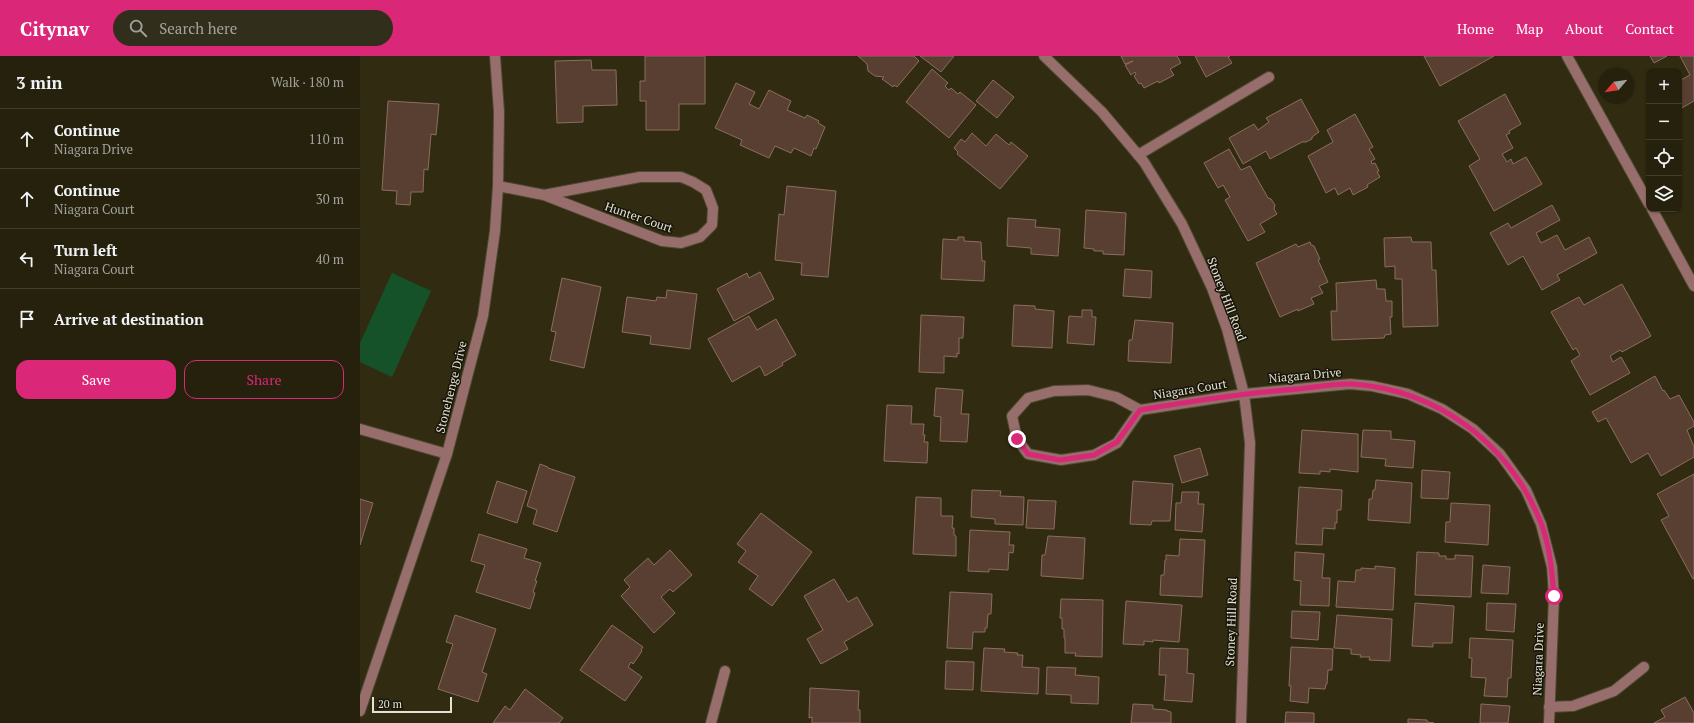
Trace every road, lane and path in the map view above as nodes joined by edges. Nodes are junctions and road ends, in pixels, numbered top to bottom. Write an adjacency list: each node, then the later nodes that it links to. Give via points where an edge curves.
1 (495, 56): 6 (street, Stonehenge Drive, via 499,112)
2 (1044, 56): 5 (street, Stoney Hill Road, via 1102,112)
3 (1567, 56): 8 (street)
4 (1269, 77): 5 (street)
5 (1138, 155): 11 (street, Stoney Hill Road, via 1182,224 1212,288 1227,329)
6 (498, 186): 7 (street, Hunter Court); 14 (street, Stonehenge Drive, via 495,231 483,316)
7 (544, 195): 7 (street, Hunter Court, via 640,177 681,177 706,190 713,208 712,225 700,237 694,239 681,243 662,241)
8 (1646, 199)
9 (1654, 212): 10 (street)
10 (1694, 286)
11 (1244, 394): 12 (street, Niagara Court); 17 (street, Niagara Drive, via 1350,384 1408,394 1442,409 1473,429 1500,454 1526,490 1541,524 1552,567 1554,596); 20 (street, Stoney Hill Road, via 1250,443)
12 (1140, 410): 12 (street, Niagara Court, via 1117,442 1094,455 1060,460 1028,454 1017,439 1012,416 1028,398 1054,391 1088,390 1116,397)
13 (360, 429): 14 (street)
14 (447, 454): 18 (street, Stonehenge Drive)
15 (1644, 668): 17 (street, via 1614,691 1573,706)
16 (725, 671): 19 (street)
17 (1549, 708): 21 (street, Niagara Drive)
18 (360, 711)
19 (712, 723)
20 (1241, 723)
21 (1549, 723)

